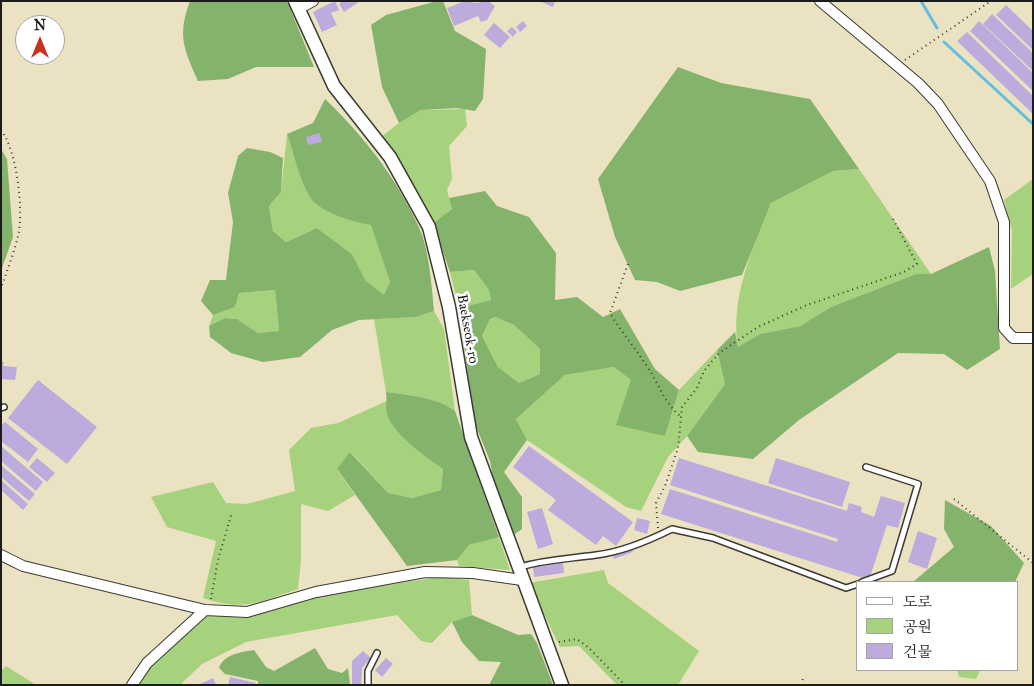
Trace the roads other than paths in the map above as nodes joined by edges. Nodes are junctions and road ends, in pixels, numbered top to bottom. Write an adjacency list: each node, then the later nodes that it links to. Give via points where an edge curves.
1 (313, 1): 3 (street)
2 (820, 1): 4 (street, via 938,104 990,181 1004,222 1004,328 1013,338)
3 (297, 5): 7 (street, Baekseok-ro, via 334,86 390,157 430,227 471,437)
4 (1033, 338)
5 (866, 467): 9 (lane, via 918,484 892,571)
6 (1, 555): 11 (street, via 23,566)
7 (517, 567): 8 (street, Baekseok-ro); 10 (lane, via 550,559 598,555 645,542 672,529 712,538 846,588)
8 (522, 580): 11 (street, via 473,573 424,572 316,592 248,612); 15 (street, Baekseok-ro)
9 (865, 581)
10 (856, 585)
11 (205, 610): 13 (street, via 147,663)
12 (377, 653): 14 (lane, via 368,671)
13 (132, 685)
14 (368, 685)
15 (562, 685)

